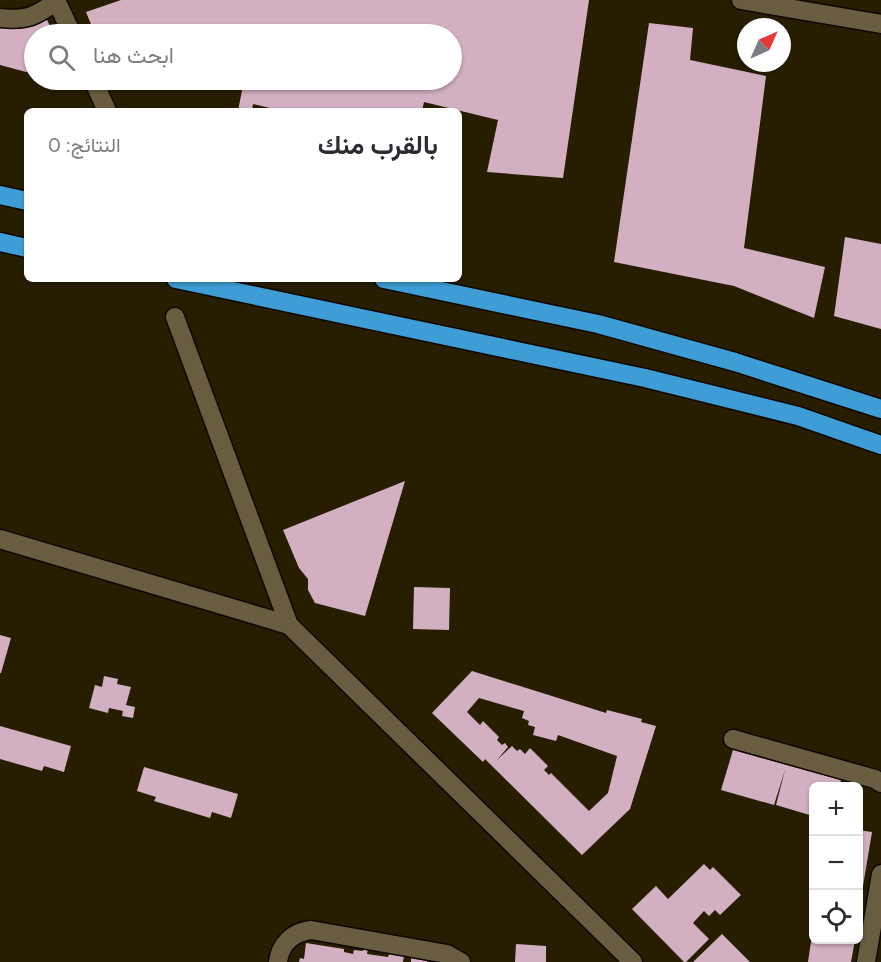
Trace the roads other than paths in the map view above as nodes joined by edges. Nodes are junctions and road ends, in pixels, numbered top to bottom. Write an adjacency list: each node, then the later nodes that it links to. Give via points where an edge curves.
1 (741, 0): 5 (street)
2 (57, 1): 3 (street, via 36,16); 4 (street)
3 (0, 18)
4 (67, 24)
5 (881, 24)
6 (98, 90): 7 (street)
7 (106, 108)
8 (0, 195): 9 (highway)
9 (24, 200)
10 (0, 242): 11 (highway)
11 (24, 247)
12 (190, 282): 16 (highway, via 645,378 798,416)
13 (398, 282): 15 (highway, via 598,324 735,362)
14 (175, 317): 18 (street)
15 (881, 409)
16 (881, 445)
17 (0, 539): 18 (street)
18 (289, 625): 24 (street)
19 (733, 739): 20 (street)
20 (881, 783)
21 (881, 874): 25 (street)
22 (278, 962): 23 (street, via 288,941 298,932 311,930 447,954)
23 (461, 962)
24 (633, 962)
25 (866, 962)

